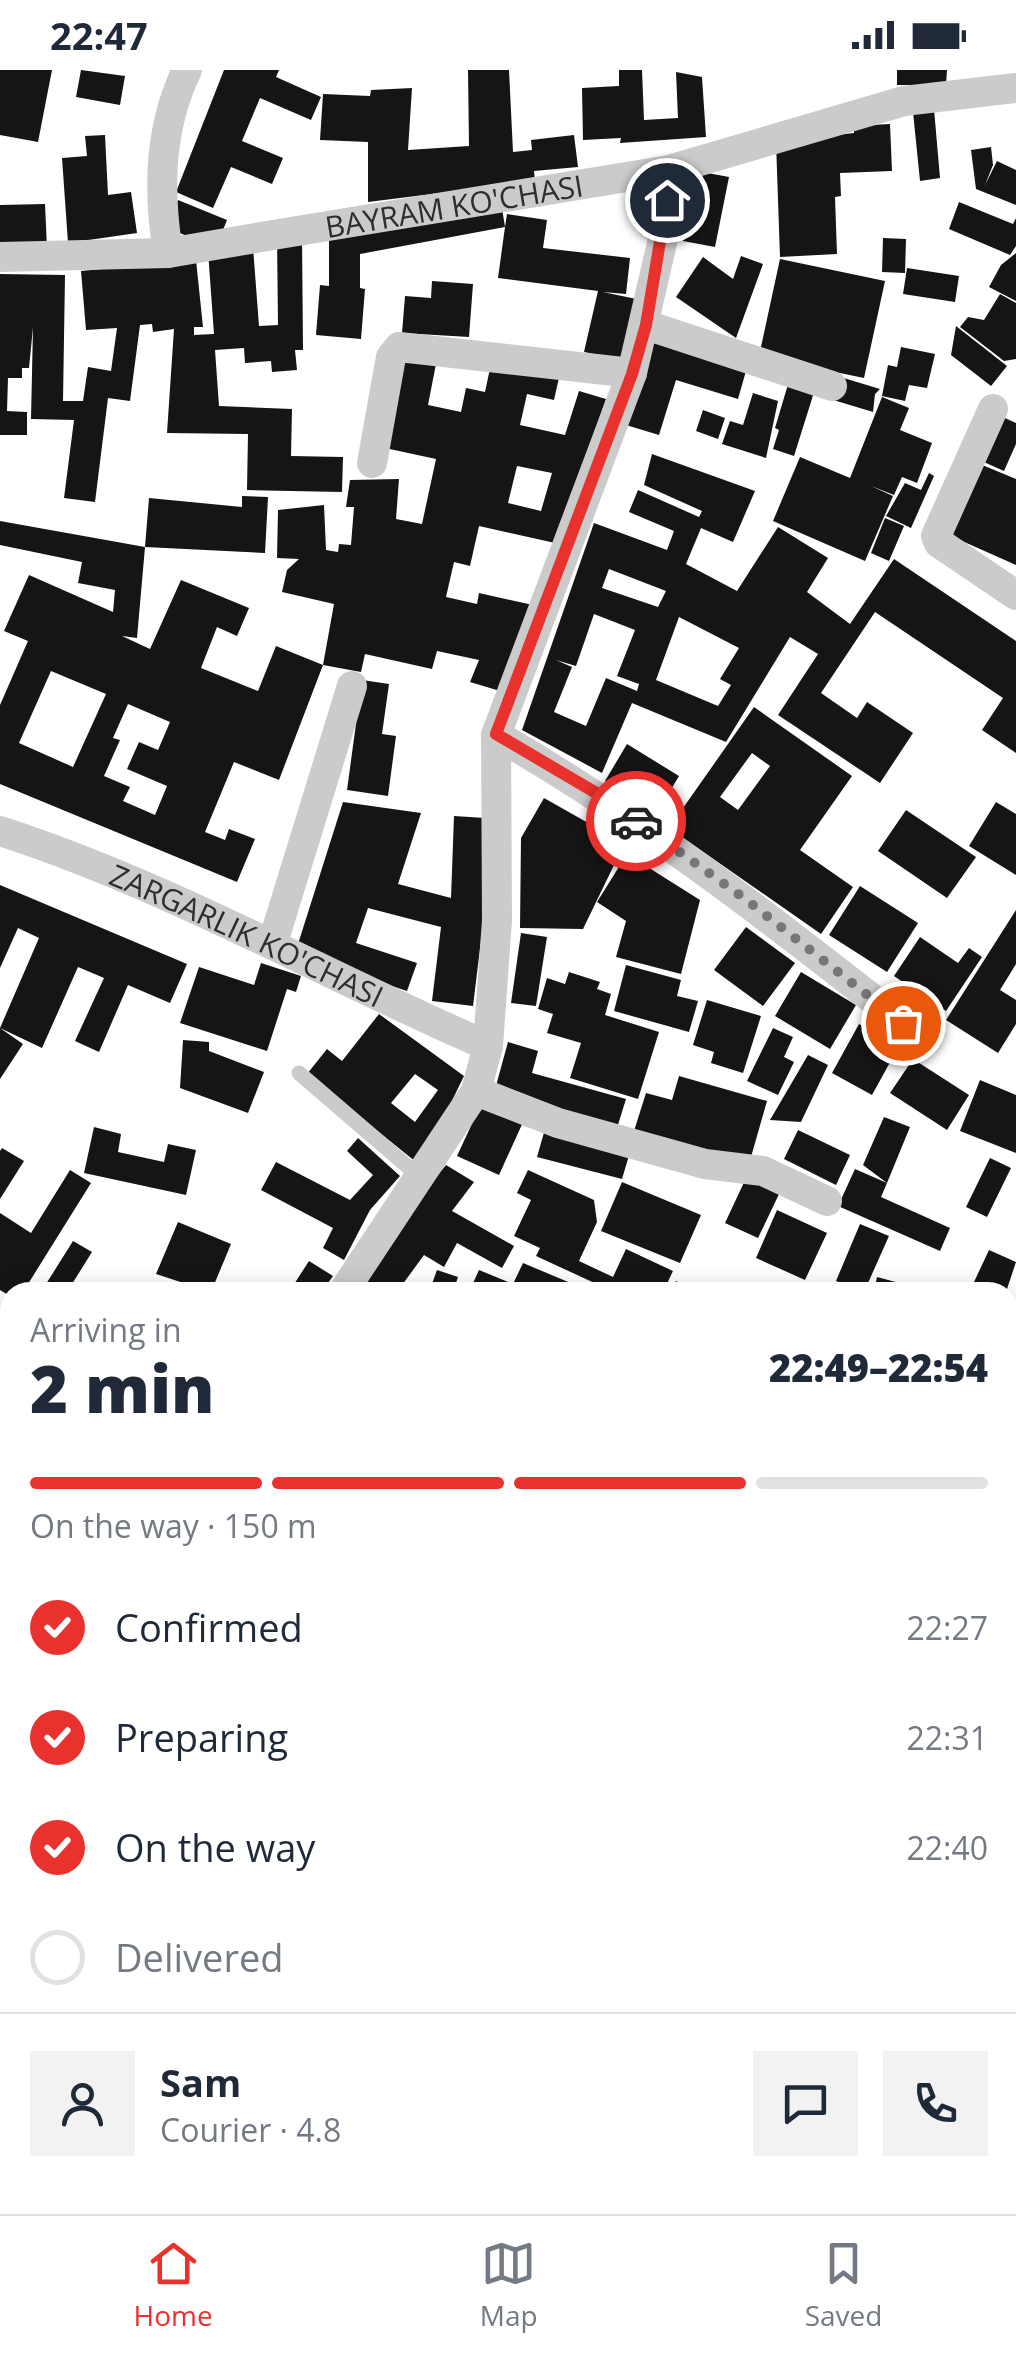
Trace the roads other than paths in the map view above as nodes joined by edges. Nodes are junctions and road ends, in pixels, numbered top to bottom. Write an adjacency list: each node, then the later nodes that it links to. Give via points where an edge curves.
1 (187, 70): 4 (street, via 164,150 160,199)
2 (1016, 88): 3 (street, BAYRAM KO'CHASI, via 904,102)
3 (669, 170): 4 (street, BAYRAM KO'CHASI); 6 (street)
4 (168, 253): 5 (street, BAYRAM KO'CHASI)
5 (0, 257)
6 (646, 325): 7 (street); 8 (street)
7 (632, 374): 10 (street, via 399,347 390,357); 13 (street)
8 (832, 386)
9 (993, 409): 11 (street, via 936,536)
10 (372, 463)
11 (1016, 595)
12 (352, 686): 15 (street)
13 (496, 734): 16 (street, via 598,794); 17 (street, via 498,920)
14 (0, 832): 15 (street, ZARGARLIK KO'CHASI, via 79,857)
15 (272, 942): 17 (street, ZARGARLIK KO'CHASI)
16 (903, 1023)
17 (488, 1046): 19 (street)
18 (299, 1073): 20 (lane)
19 (476, 1091): 20 (street); 21 (street, via 558,1123 763,1171)
20 (421, 1178): 22 (street)
21 (827, 1201)
22 (349, 1282)

